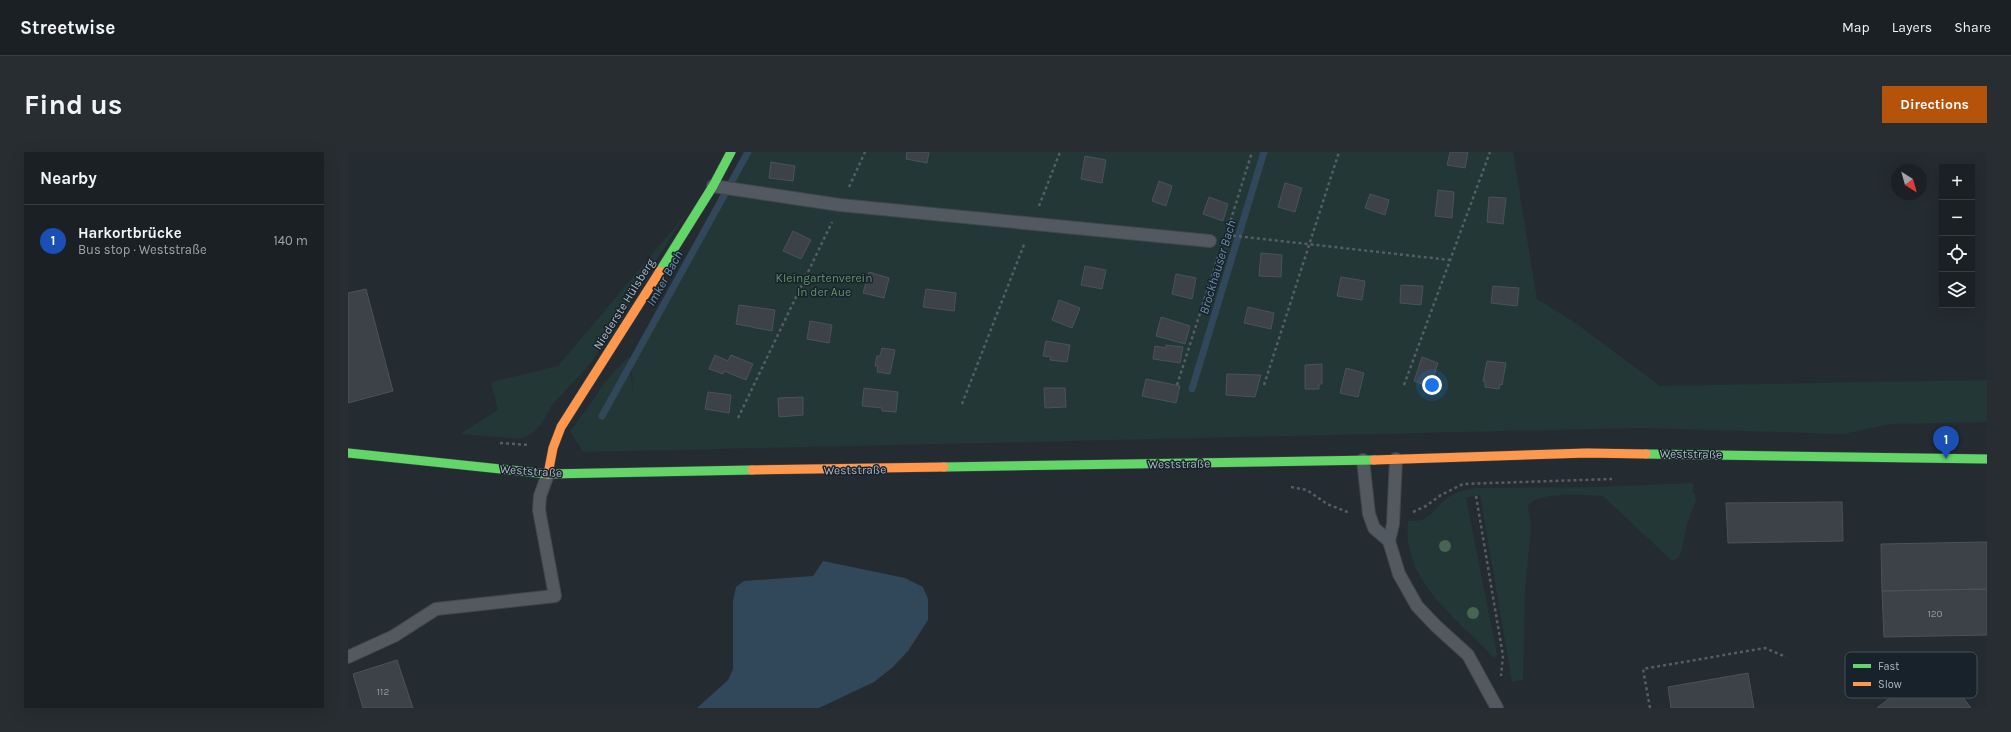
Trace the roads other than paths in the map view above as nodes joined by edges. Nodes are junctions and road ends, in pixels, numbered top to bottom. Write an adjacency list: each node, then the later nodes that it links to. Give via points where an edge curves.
1 (731, 152): 2 (street, Niederste Hülsberg)
2 (717, 188): 3 (lane, via 840,205); 8 (street, Niederste Hülsberg, via 561,427 553,448)
3 (1210, 241)
4 (348, 453): 8 (street, Weststraße)
5 (1396, 459): 6 (street, Weststraße, via 1587,453); 7 (street, Weststraße); 9 (lane, via 1393,524)
6 (1987, 459)
7 (1363, 460): 8 (street, Weststraße); 9 (lane, via 1369,514 1374,528)
8 (548, 474): 10 (lane, via 540,496 539,510 555,596 436,609 394,636)
9 (1389, 541): 11 (lane, via 1409,594 1436,626 1468,655)
10 (348, 657)
11 (1497, 708)

